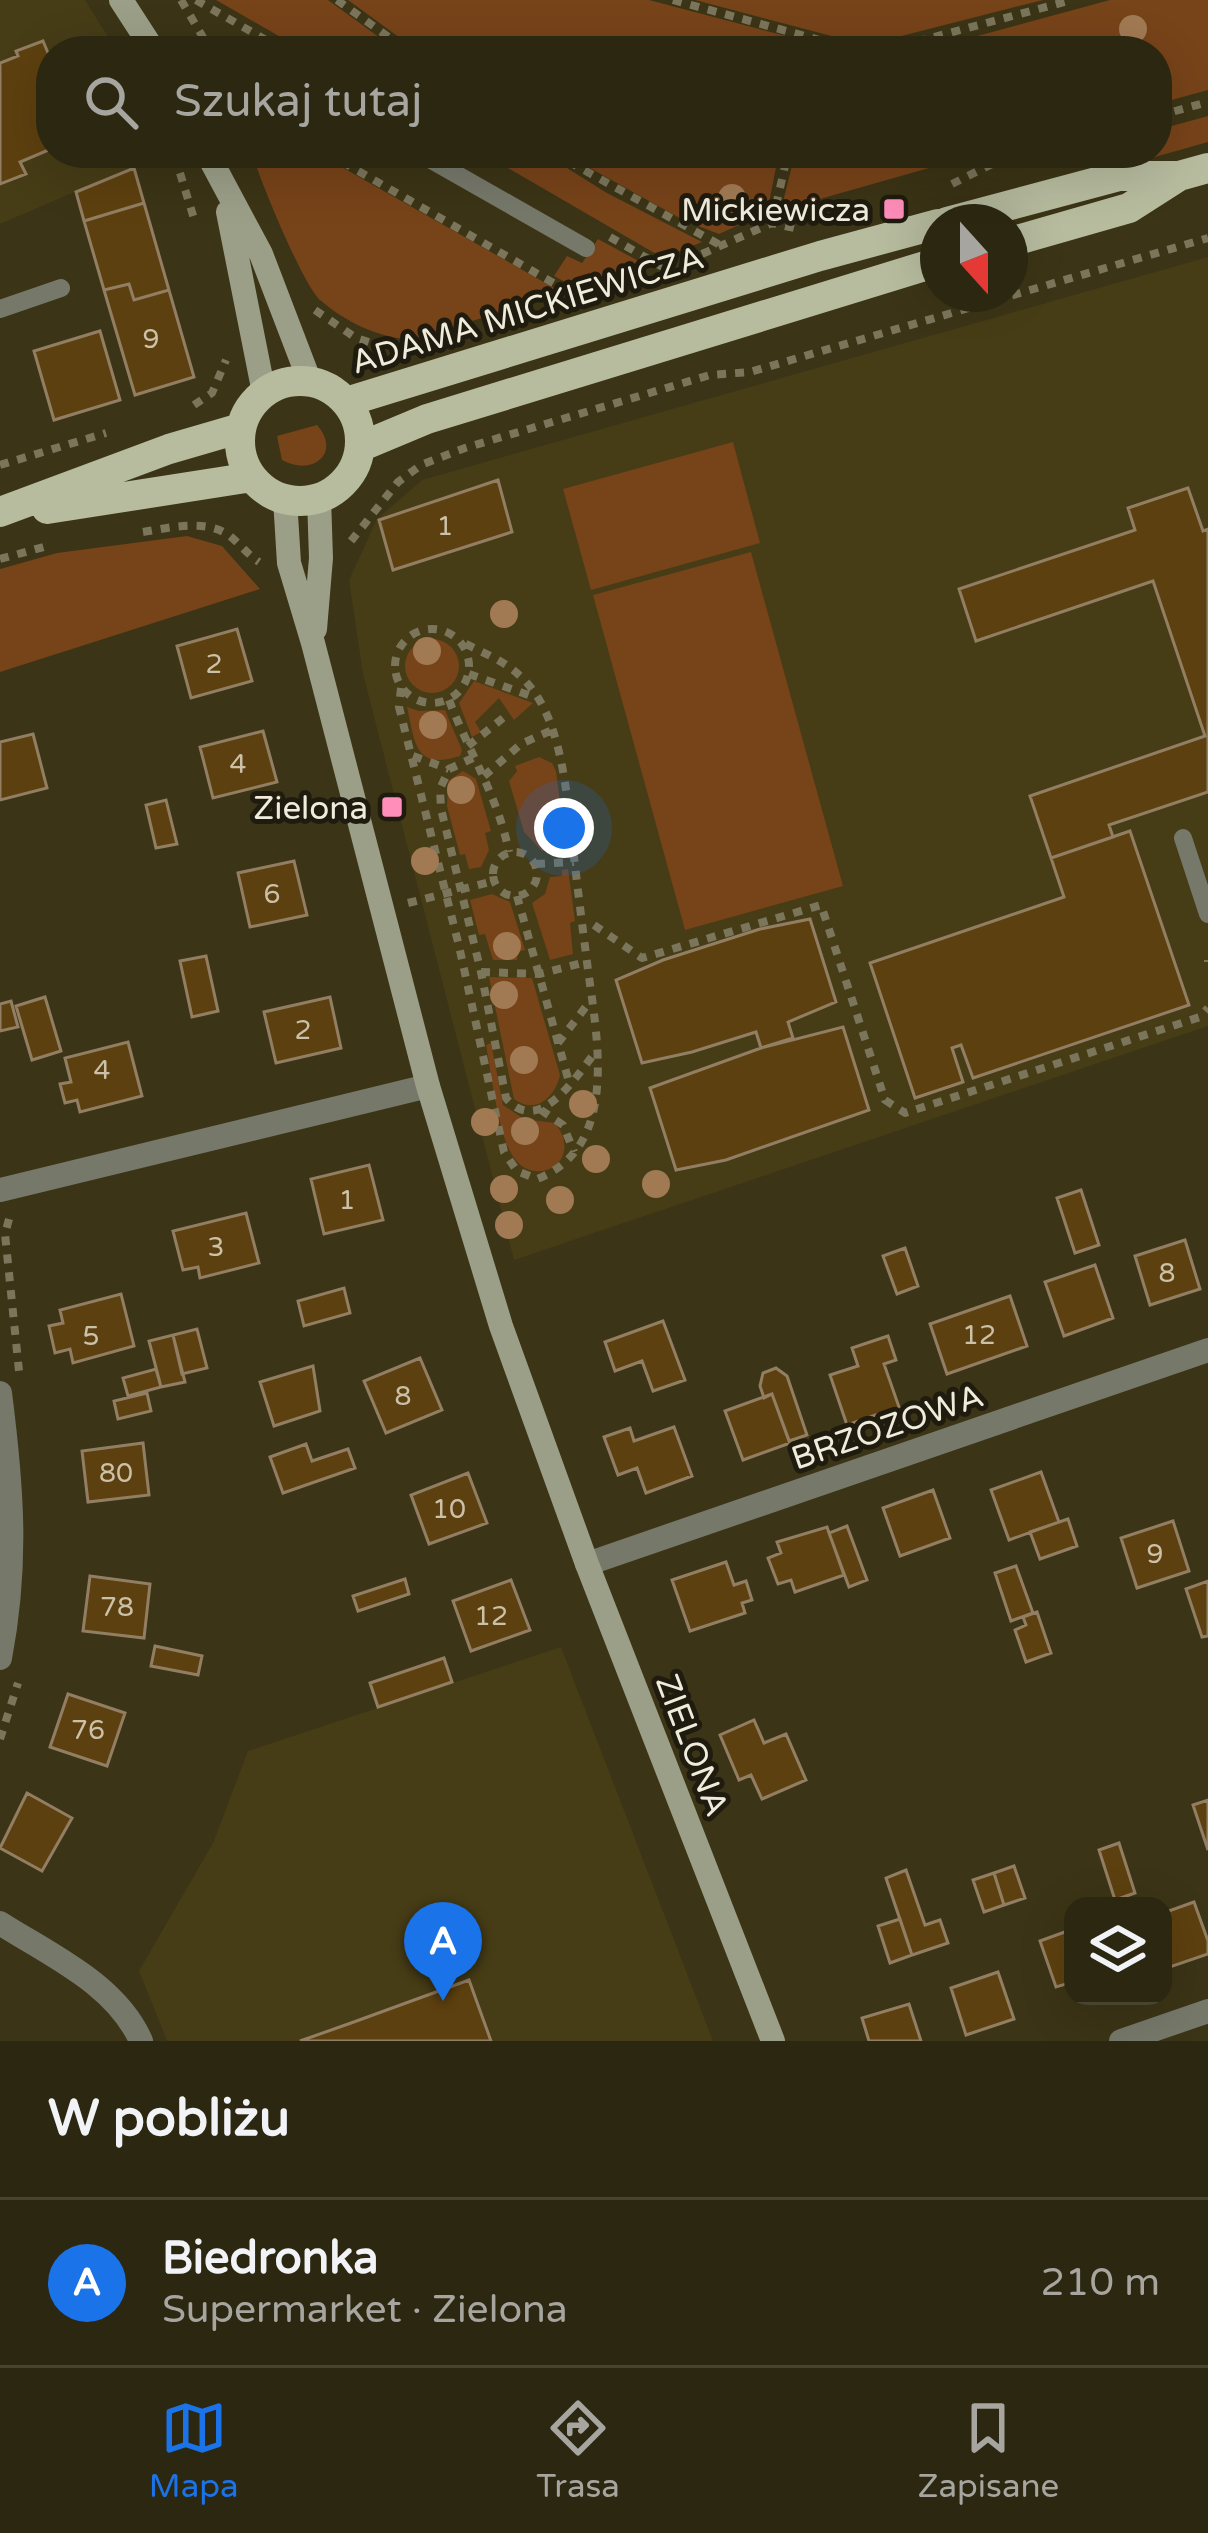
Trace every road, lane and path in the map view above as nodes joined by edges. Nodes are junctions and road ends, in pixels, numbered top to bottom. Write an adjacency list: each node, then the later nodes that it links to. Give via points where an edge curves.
1 (121, 0): 7 (street)
2 (181, 0): 8 (path)
3 (196, 0): 9 (path)
4 (337, 0): 10 (path)
5 (673, 0): 11 (path)
6 (1072, 0): 12 (path)
7 (144, 36)
8 (202, 36)
9 (259, 36)
10 (387, 36)
11 (805, 36)
12 (938, 36)
13 (1208, 102): 14 (path)
14 (1172, 112)
15 (214, 168): 22 (street)
16 (353, 168): 35 (path, via 582,299)
17 (445, 168): 31 (lane)
18 (581, 168): 30 (path)
19 (785, 168): 25 (path)
20 (989, 168): 23 (path)
21 (1194, 172): 24 (main road, via 1119,176); 28 (main road, via 1129,208)
22 (223, 186): 37 (street); 38 (street)
23 (931, 190)
24 (1014, 204)
25 (772, 223): 27 (path); 30 (path)
26 (920, 229): 42 (main road, ADAMA MICKIEWICZA)
27 (804, 230)
28 (1028, 237)
29 (1208, 238): 54 (path, via 454,452 398,482 346,550)
30 (722, 245): 33 (path)
31 (586, 248)
32 (920, 268): 46 (main road, via 427,419)
33 (645, 277)
34 (61, 288): 36 (lane)
35 (561, 306)
36 (0, 308)
37 (284, 309): 39 (path, via 305,303 356,338); 40 (street)
38 (250, 322): 41 (street); 43 (path, via 233,338 212,393)
39 (410, 351)
40 (310, 382): 41 (main road); 42 (main road)
41 (265, 393): 44 (main road)
42 (346, 402): 46 (main road)
43 (176, 412)
44 (241, 428): 48 (main road); 51 (main road)
45 (114, 431): 47 (path)
46 (360, 447): 49 (main road, via 354,469)
47 (0, 465)
48 (252, 477): 50 (main road); 51 (main road)
49 (319, 498): 50 (main road); 54 (street, ZIELONA)
50 (285, 500): 56 (street, ZIELONA)
51 (0, 514)
52 (121, 535): 56 (path, via 212,528 259,562)
53 (55, 543): 55 (path)
54 (320, 558): 57 (street, ZIELONA)
55 (0, 559)
56 (289, 563): 57 (street, ZIELONA)
57 (314, 643): 91 (street, ZIELONA)
58 (462, 643): 59 (path); 60 (path, via 449,632 416,631 395,656); 61 (path, via 520,676)
59 (469, 674): 61 (path); 62 (path)
60 (401, 688): 62 (path, via 432,704); 68 (path)
61 (538, 699): 64 (path)
62 (449, 700): 67 (path)
63 (503, 718): 65 (path)
64 (553, 730): 71 (path, via 521,744); 74 (path)
65 (490, 732): 66 (path); 67 (path)
66 (495, 745)
67 (468, 746): 69 (path)
68 (412, 755): 70 (path); 78 (path)
69 (473, 758): 70 (path); 71 (path)
70 (449, 769): 77 (path, via 441,809)
71 (484, 776): 73 (path)
72 (1183, 838): 80 (lane)
73 (509, 852): 75 (path); 76 (path, via 493,869)
74 (574, 862): 75 (path); 83 (path)
75 (536, 864): 79 (path, via 534,886)
76 (494, 881): 77 (path); 79 (path)
77 (461, 890): 78 (path); 84 (path)
78 (442, 895): 82 (path, via 406,903); 93 (path, via 504,1152 517,1171 538,1179)
79 (517, 896): 85 (path)
80 (1208, 914)
81 (594, 925): 87 (path, via 642,958 821,905 885,1100 905,1113 1200,1018)
82 (412, 926)
83 (587, 962): 85 (path); 86 (path)
84 (481, 972): 85 (path); 92 (path, via 506,1098 514,1108)
85 (539, 974): 88 (path)
86 (592, 999): 88 (path); 89 (path)
87 (1208, 1008)
88 (558, 1043): 90 (path)
89 (598, 1049): 90 (path); 93 (path, via 593,1115)
90 (570, 1084): 92 (path)
91 (428, 1086): 94 (street); 98 (street, ZIELONA, via 501,1325)
92 (542, 1110): 93 (path, via 563,1125)
93 (575, 1154)
94 (0, 1190)
95 (10, 1216): 97 (path)
96 (1208, 1350): 98 (street, BRZOZOWA)
97 (11, 1392): 99 (street)
98 (587, 1564): 104 (street, ZIELONA)
99 (10, 1666): 100 (path)
100 (0, 1738)
101 (0, 1923): 103 (street, via 104,1991)
102 (1208, 2011): 105 (street)
103 (141, 2041)
104 (773, 2041)
105 (1121, 2041)

